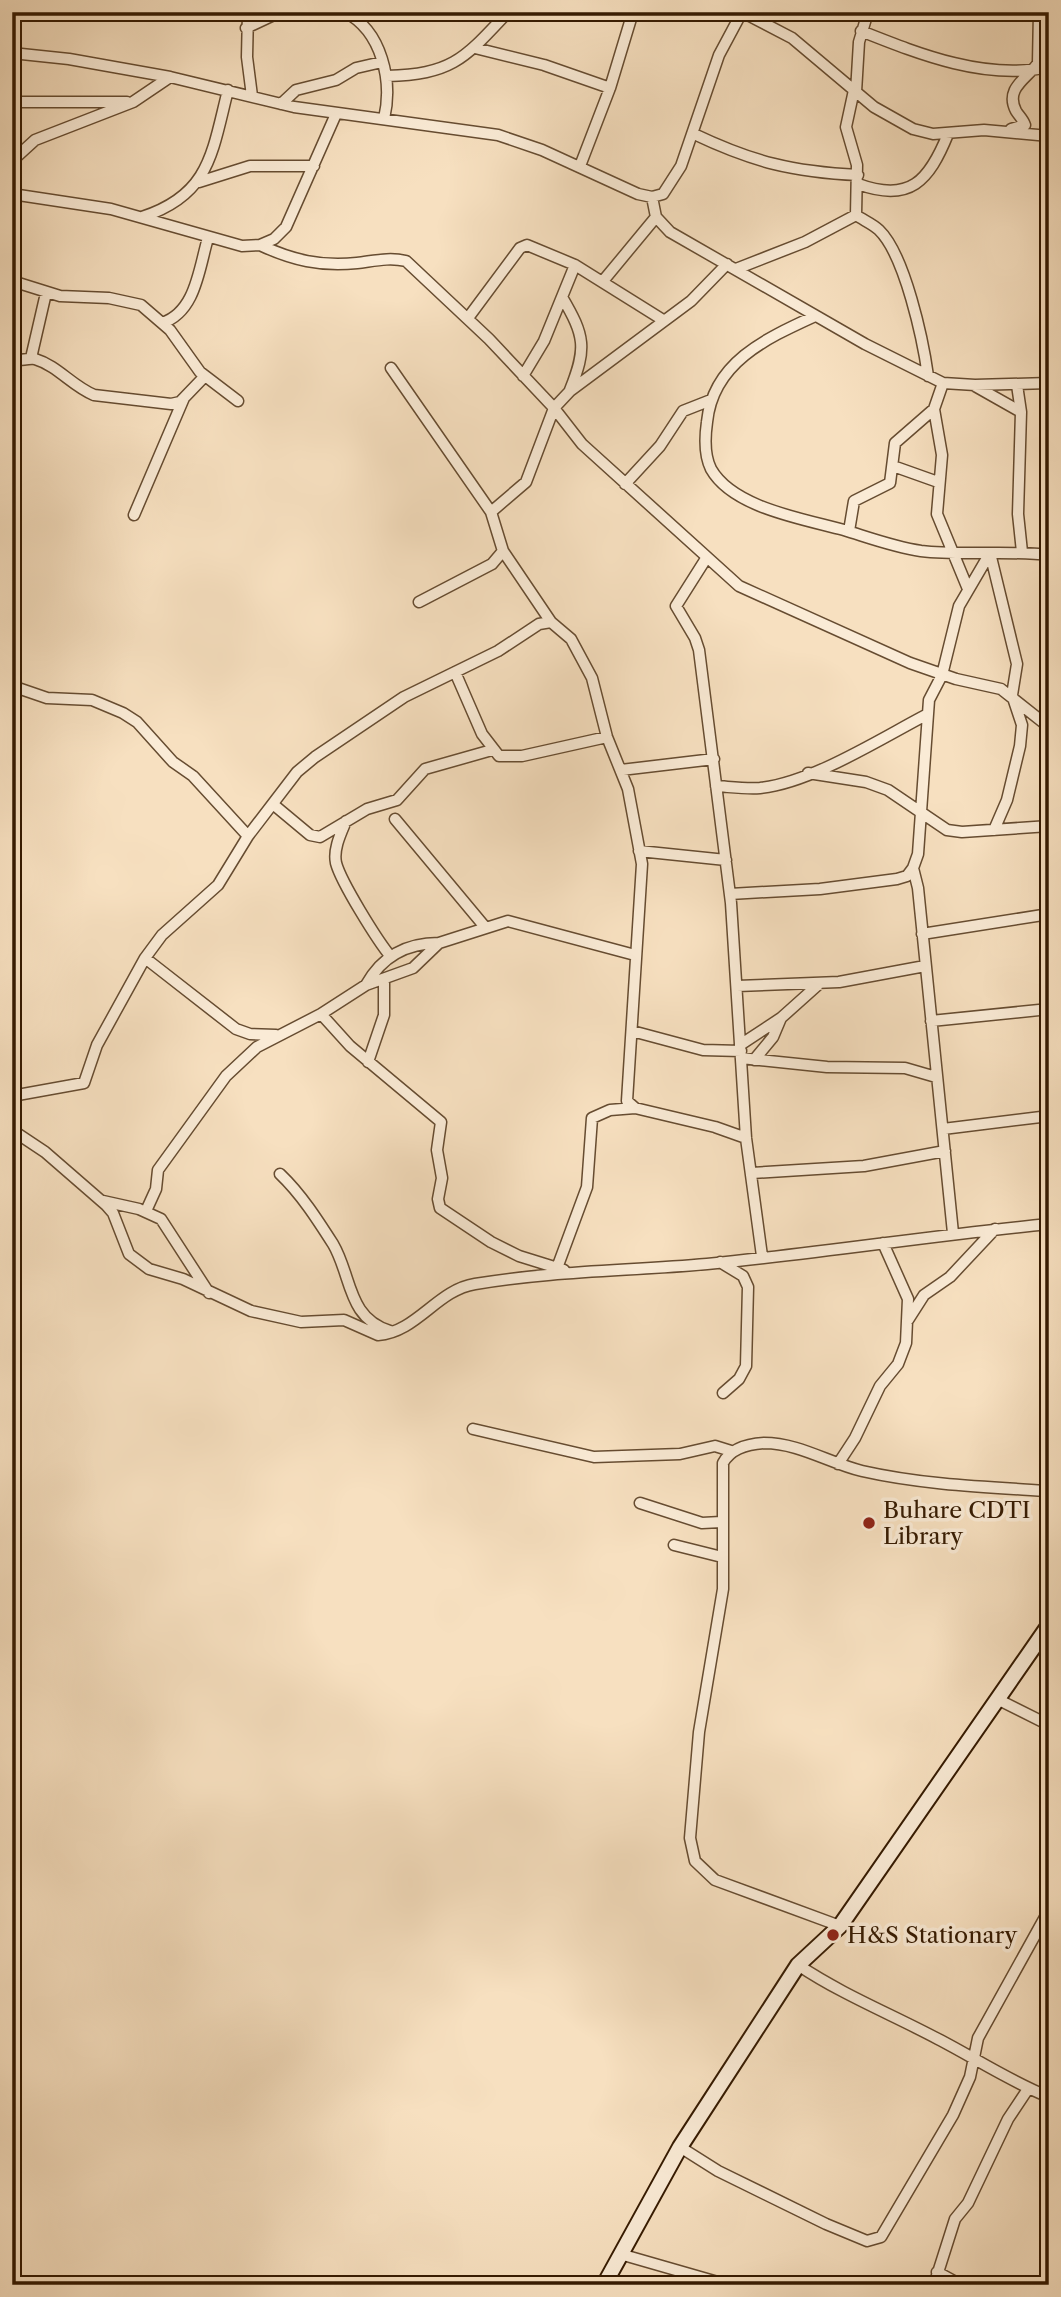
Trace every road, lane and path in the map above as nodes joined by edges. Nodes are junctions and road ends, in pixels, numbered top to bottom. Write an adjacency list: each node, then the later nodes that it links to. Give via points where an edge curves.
1 (248, 12): 12 (street)
2 (280, 12): 12 (street)
3 (508, 12): 14 (street)
4 (633, 12): 21 (street)
5 (670, 12): 6 (street)
6 (707, 12)
7 (742, 12): 23 (street, via 792,38); 31 (street, via 719,55)
8 (868, 12): 13 (street)
9 (1039, 12): 18 (street)
10 (346, 13): 11 (street); 16 (street, via 366,26)
11 (368, 13)
12 (246, 28): 24 (street)
13 (861, 32): 18 (street, via 958,64); 23 (street)
14 (475, 48): 20 (street, via 434,73); 21 (street)
15 (12, 53): 19 (street)
16 (382, 62): 20 (street); 27 (street, via 296,90)
17 (1049, 67): 18 (street)
18 (1034, 70): 30 (street, via 1016,85 1014,94 1014,108 1026,125)
19 (170, 76): 22 (street); 26 (street)
20 (387, 76): 29 (street)
21 (610, 88): 36 (street)
22 (228, 90): 24 (street); 38 (street)
23 (855, 91): 32 (street, via 913,129); 37 (street, via 846,127)
24 (252, 96): 27 (street)
25 (12, 102): 26 (street)
26 (133, 102): 34 (street, via 35,140)
27 (281, 104): 28 (street)
28 (336, 114): 29 (street); 35 (street)
29 (384, 119): 36 (street, via 498,135)
30 (1007, 130): 32 (street); 33 (street)
31 (694, 134): 37 (street, via 754,161); 40 (street, via 671,185)
32 (948, 134): 37 (street, via 937,163 914,186 884,191)
33 (1049, 136)
34 (14, 153)
35 (314, 166): 38 (street, via 250,166); 45 (street, via 286,227)
36 (580, 166): 40 (street, via 615,185)
37 (858, 179): 41 (street)
38 (199, 181): 42 (street, via 174,205)
39 (12, 194): 42 (street, via 83,203)
40 (652, 197): 43 (street)
41 (856, 215): 47 (street, via 805,242); 61 (street, via 880,231 892,251 918,318)
42 (141, 217): 44 (street)
43 (656, 217): 47 (street, via 670,232); 49 (street)
44 (208, 238): 45 (street); 55 (street, via 189,303 173,320)
45 (260, 245): 53 (street, via 289,258 323,265 388,258 406,261)
46 (575, 265): 49 (street); 51 (street); 53 (street, via 535,246 520,248)
47 (732, 267): 52 (street); 54 (street)
48 (12, 281): 50 (street)
49 (603, 281): 54 (street)
50 (46, 293): 55 (street, via 141,305); 56 (street)
51 (562, 297): 60 (street); 66 (street, via 579,327 583,348)
52 (815, 316): 61 (street); 69 (street, via 751,348 733,364)
53 (468, 318): 60 (street)
54 (663, 320): 66 (street)
55 (163, 323): 59 (street)
56 (31, 358): 57 (street); 67 (street, via 50,365 94,395 171,404)
57 (12, 360)
58 (391, 368): 76 (street)
59 (205, 376): 67 (street); 68 (street)
60 (523, 376): 70 (street)
61 (928, 376): 62 (street)
62 (943, 383): 64 (street); 71 (street)
63 (1049, 383): 65 (street)
64 (975, 385): 65 (street); 72 (street)
65 (1017, 385): 72 (street)
66 (570, 391): 70 (street)
67 (184, 398): 77 (street)
68 (238, 401)
69 (711, 401): 75 (street, via 683,411 660,446); 78 (street, via 706,450 710,467 720,480 763,507)
70 (554, 408): 75 (street, via 582,444); 76 (street, via 526,482)
71 (934, 409): 73 (street, via 895,443); 74 (street, via 942,455)
72 (1021, 412): 80 (street, via 1018,514)
73 (893, 466): 74 (street); 78 (street, via 890,483 854,501)
74 (938, 482): 81 (street, via 937,514)
75 (625, 484): 84 (street)
76 (491, 512): 79 (street)
77 (134, 515)
78 (849, 531): 81 (street, via 895,546)
79 (503, 551): 86 (street, via 492,564); 87 (street)
80 (1022, 552): 82 (street); 83 (street)
81 (952, 553): 82 (street); 85 (street)
82 (990, 553): 85 (street); 91 (street, via 1017,664)
83 (1049, 555)
84 (707, 558): 89 (street, via 761,598); 96 (street, via 676,603 699,650)
85 (968, 589): 89 (street, via 953,623)
86 (419, 602)
87 (551, 622): 88 (street, via 539,624); 94 (street, via 572,639 583,656)
88 (455, 672): 95 (street); 100 (street, via 404,697 314,757)
89 (942, 675): 91 (street); 92 (street)
90 (12, 686): 106 (street, via 47,698 92,701 138,722)
91 (1012, 695): 93 (street); 105 (street, via 1022,738 1007,800)
92 (926, 715): 98 (street); 101 (street)
93 (1049, 727)
94 (607, 737): 95 (street, via 509,758); 97 (street)
95 (492, 750): 103 (street, via 425,769 397,800)
96 (713, 759): 97 (street); 99 (street)
97 (621, 770): 107 (street)
98 (808, 773): 99 (street, via 762,788); 101 (street, via 866,782 888,790)
99 (716, 786): 108 (street)
100 (274, 805): 103 (street, via 314,837); 106 (street)
101 (921, 813): 105 (street, via 947,830); 109 (street)
102 (395, 819): 112 (street)
103 (346, 821): 116 (street, via 337,866)
104 (1049, 826): 105 (street)
105 (994, 830)
106 (248, 836): 117 (street, via 218,885 162,935)
107 (639, 851): 108 (street); 115 (street)
108 (726, 860): 110 (street)
109 (913, 868): 110 (street, via 906,876 860,885); 113 (street)
110 (730, 894): 122 (street)
111 (1049, 914): 113 (street)
112 (485, 927): 114 (street); 115 (street, via 508,921)
113 (922, 934): 118 (street)
114 (439, 943): 116 (street, via 414,944); 119 (street, via 413,968)
115 (635, 955): 127 (street)
116 (391, 957): 121 (street)
117 (145, 958): 128 (street, via 236,1029); 133 (street, via 97,1045 84,1083)
118 (925, 966): 120 (street); 126 (street)
119 (384, 979): 121 (street); 131 (street, via 384,1015)
120 (819, 984): 122 (street); 125 (street)
121 (366, 985): 124 (street)
122 (737, 986): 129 (street)
123 (1049, 1009): 126 (street)
124 (321, 1014): 128 (street); 131 (street)
125 (780, 1018): 129 (street); 130 (street, via 773,1037)
126 (930, 1021): 132 (street)
127 (632, 1031): 129 (street, via 703,1049); 134 (street, via 626,1093 629,1105)
128 (276, 1035): 143 (street, via 232,1069 170,1152 156,1174 156,1189)
129 (741, 1052): 130 (street); 138 (street)
130 (754, 1059): 132 (street, via 827,1067 905,1068)
131 (368, 1062): 150 (street, via 441,1122 440,1208 491,1242)
132 (936, 1077): 136 (street)
133 (12, 1096)
134 (635, 1108): 138 (street); 150 (street, via 610,1110 592,1118 587,1187)
135 (1049, 1116): 136 (street)
136 (943, 1129): 139 (street)
137 (12, 1130): 142 (street, via 45,1152)
138 (746, 1138): 140 (street)
139 (945, 1151): 140 (street, via 864,1166); 146 (street)
140 (752, 1173): 148 (street)
141 (280, 1174): 154 (street, via 300,1192 332,1244 360,1313)
142 (99, 1200): 143 (street); 152 (street, via 113,1213 129,1254 149,1269)
143 (146, 1212): 152 (street, via 167,1226)
144 (1049, 1224): 145 (street)
145 (995, 1229): 146 (street); 153 (street, via 950,1277 924,1295)
146 (953, 1233): 147 (street)
147 (883, 1243): 148 (street); 153 (street, via 908,1299)
148 (762, 1256): 149 (street)
149 (720, 1262): 151 (street); 155 (street, via 745,1279 748,1302 746,1366)
150 (557, 1268): 151 (street)
151 (568, 1272): 154 (street, via 471,1284 446,1295)
152 (209, 1293): 154 (street, via 277,1317 301,1322 344,1320 378,1335)
153 (908, 1321): 158 (street, via 898,1364 880,1386)
154 (393, 1332)
155 (723, 1393)
156 (473, 1429): 157 (street, via 594,1457 680,1454 715,1446)
157 (731, 1451): 158 (street, via 778,1444); 161 (street, via 723,1463)
158 (838, 1464): 159 (street, via 910,1480)
159 (1049, 1491)
160 (640, 1503): 161 (street, via 702,1522)
161 (721, 1522): 163 (street)
162 (674, 1545): 163 (street)
163 (722, 1557): 168 (street, via 723,1589 691,1802 692,1854 715,1880)
164 (1049, 1625): 165 (main road)
165 (997, 1699): 166 (street); 168 (main road)
166 (1049, 1726)
167 (1049, 1910): 170 (street, via 978,2038)
168 (839, 1926): 169 (main road)
169 (798, 1965): 170 (street); 173 (main road)
170 (974, 2060): 171 (street); 173 (street, via 953,2115 890,2227 876,2240 861,2239 826,2224 718,2171)
171 (1028, 2089): 172 (street); 175 (street, via 1008,2119 968,2203 955,2219)
172 (1049, 2096)
173 (680, 2147): 174 (main road)
174 (620, 2254): 176 (main road); 177 (street)
175 (937, 2272): 178 (street); 179 (street)
176 (604, 2285)
177 (728, 2285)
178 (934, 2285)
179 (961, 2285)

